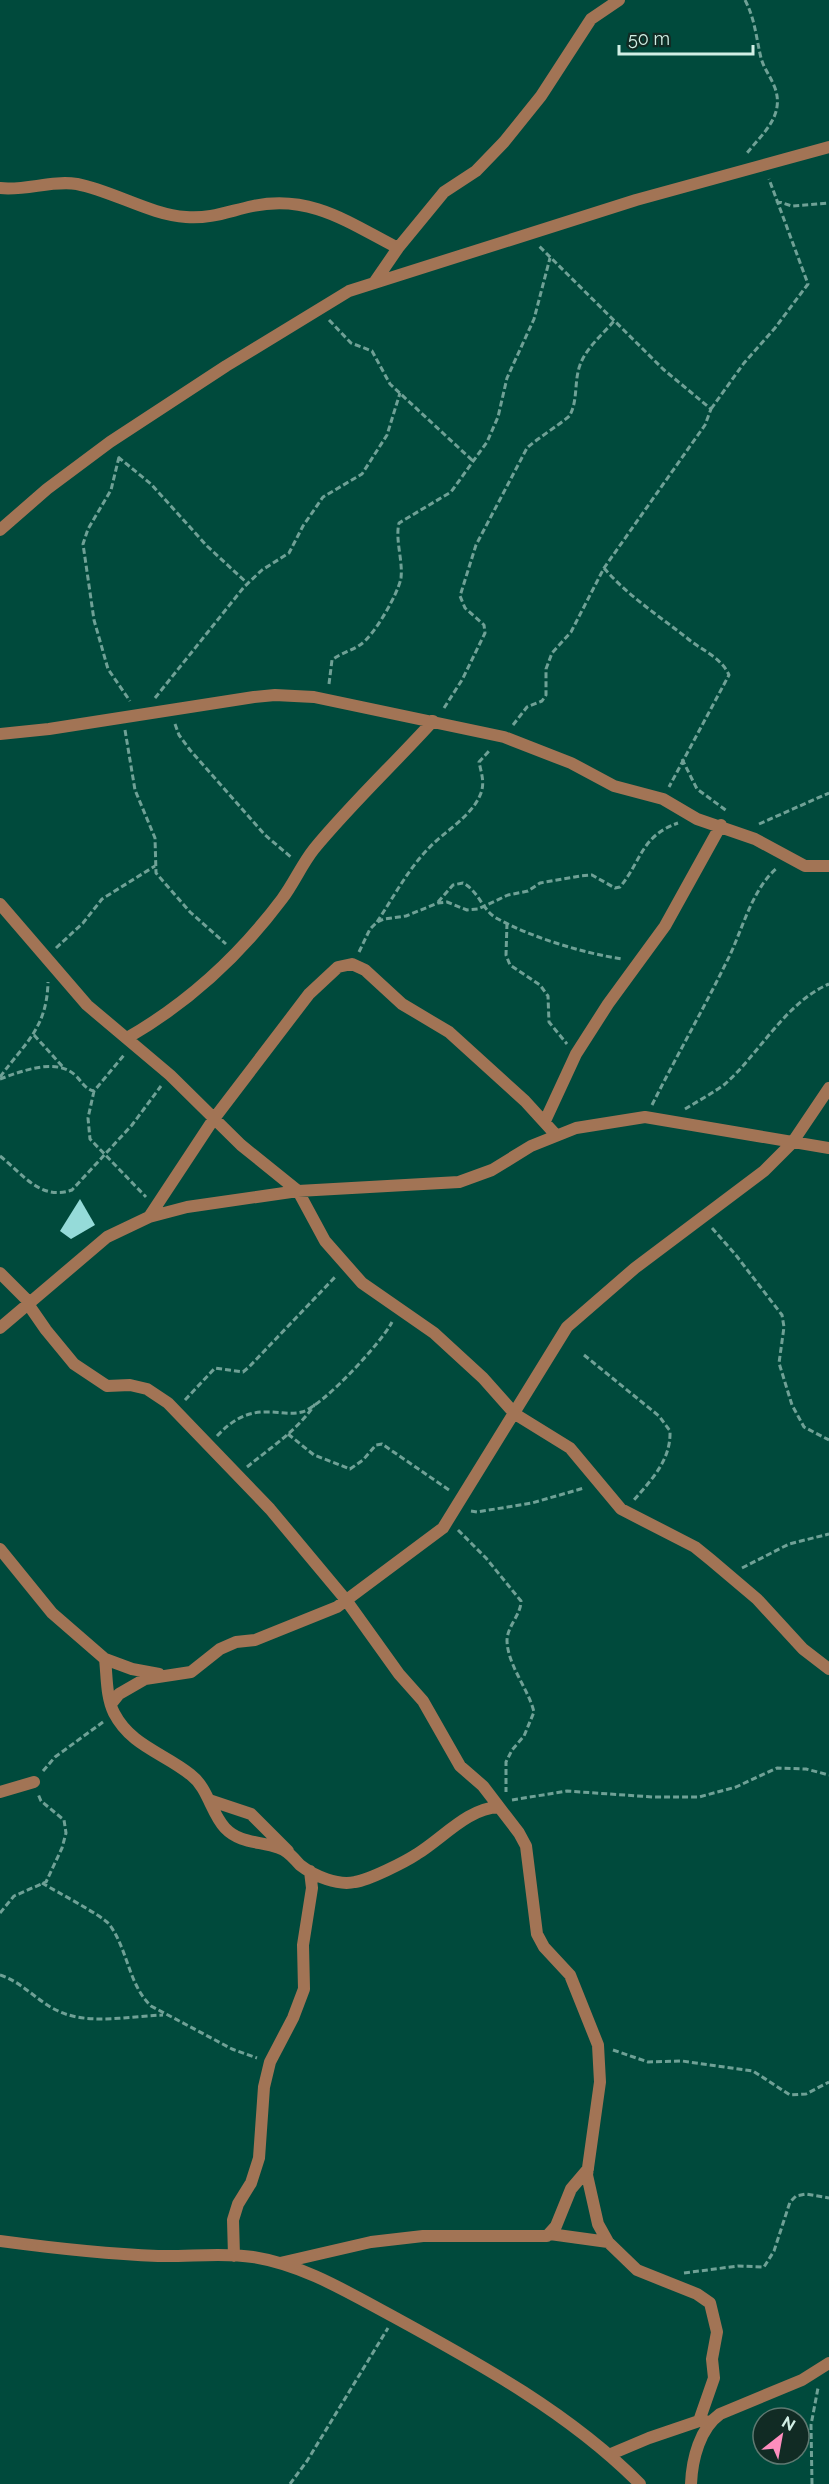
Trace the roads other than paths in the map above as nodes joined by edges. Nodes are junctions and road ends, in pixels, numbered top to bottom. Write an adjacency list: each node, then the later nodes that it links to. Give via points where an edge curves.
1 (619, 0): 4 (street, via 591,19 542,96 504,142 476,171 444,192)
2 (829, 147): 5 (street, via 732,172)
3 (0, 188): 4 (street, via 74,184 105,190 183,217 210,218 275,204 314,206)
4 (398, 249): 5 (street)
5 (374, 283): 6 (street, via 349,291 110,442)
6 (0, 530)
7 (433, 722): 8 (street, via 320,698 275,695); 9 (street, via 504,737 571,763 614,786 663,799 697,819); 12 (street, via 313,850 268,918 236,953 190,996)
8 (0, 734)
9 (717, 824): 10 (street, via 755,838 809,867); 15 (street, via 665,926 576,1054)
10 (829, 866)
11 (0, 904): 12 (street, via 87,1005)
12 (131, 1041): 14 (street)
13 (829, 1088): 17 (street)
14 (213, 1120): 15 (street, via 309,994 338,967 352,964 402,1004 449,1032); 19 (street); 20 (street)
15 (544, 1121): 16 (street)
16 (556, 1135): 17 (street, via 576,1128 645,1118); 19 (street, via 492,1170 459,1182)
17 (792, 1143): 18 (street); 24 (street, via 764,1171 634,1268 567,1327)
18 (829, 1148)
19 (298, 1191): 20 (street); 24 (street, via 325,1241 345,1266 362,1283 434,1333)
20 (152, 1212): 22 (street, via 107,1237)
21 (0, 1273): 22 (street)
22 (29, 1303): 23 (street); 26 (street, via 61,1350 88,1375 107,1386 147,1389 176,1410 270,1509)
23 (0, 1328)
24 (515, 1414): 26 (street, via 443,1528); 28 (street, via 570,1448 615,1504 694,1547 757,1599 803,1649)
25 (0, 1549): 27 (street, via 52,1613)
26 (346, 1600): 29 (street, via 304,1621 220,1649 191,1672); 33 (street, via 432,1714 460,1766)
27 (105, 1659): 29 (street); 30 (street)
28 (829, 1669)
29 (161, 1675): 30 (street, via 119,1694)
30 (113, 1708): 34 (street, via 143,1747 193,1776)
31 (34, 1782): 32 (street)
32 (0, 1792)
33 (490, 1796): 35 (street); 36 (street)
34 (209, 1800): 37 (street, via 251,1814); 37 (street, via 219,1821 234,1835)
35 (483, 1808): 36 (street); 38 (street, via 416,1855 363,1880 339,1882)
36 (499, 1808): 39 (street, via 526,1846 532,1909 540,1942 570,1975 598,2045 600,2082)
37 (289, 1852): 38 (street)
38 (310, 1872): 43 (street, via 312,1888 302,1967 304,1989 270,2062 264,2087 259,2158 233,2220)
39 (588, 2169): 40 (street, via 571,2189); 42 (street, via 598,2224)
40 (550, 2234): 42 (street); 44 (street, via 423,2236 370,2242)
41 (0, 2241): 43 (street, via 157,2256)
42 (608, 2242): 46 (street, via 637,2270 698,2294 710,2303 716,2323 713,2384)
43 (234, 2256): 44 (street)
44 (279, 2263): 47 (street, via 332,2283 395,2318 565,2419)
45 (826, 2365): 46 (street, via 802,2380)
46 (704, 2421): 47 (street); 49 (street)
47 (611, 2454): 48 (street)
48 (640, 2484)
49 (691, 2484)

